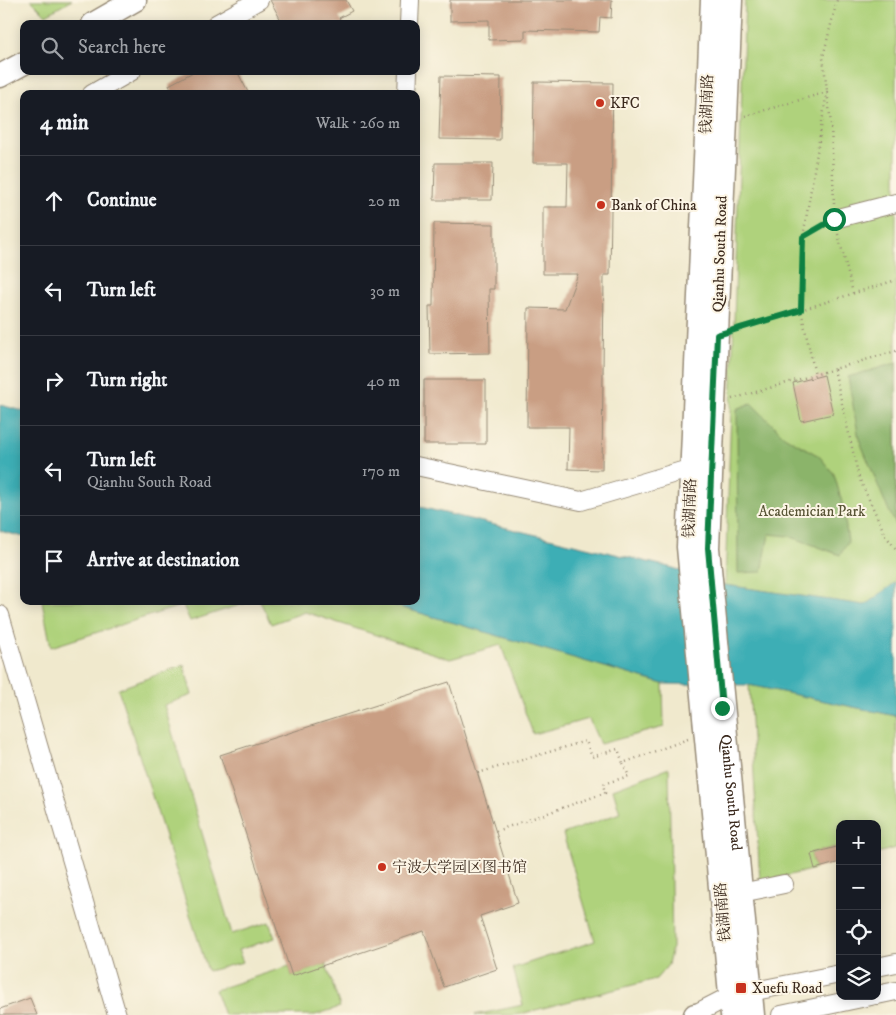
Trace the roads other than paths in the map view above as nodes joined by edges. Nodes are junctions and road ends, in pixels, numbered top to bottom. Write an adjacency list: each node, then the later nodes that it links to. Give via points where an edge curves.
1 (135, 0): 6 (main road)
2 (258, 0): 7 (street)
3 (410, 0): 8 (street)
4 (712, 0): 18 (main road, 钱湖南路)
5 (731, 0): 19 (main road, Qianhu South Road, via 714,404)
6 (100, 20)
7 (223, 20)
8 (409, 20)
9 (20, 65): 12 (main road)
10 (125, 75): 13 (street)
11 (408, 75): 14 (street)
12 (0, 76)
13 (99, 90)
14 (407, 90)
15 (896, 203): 16 (street)
16 (834, 219)
17 (420, 467): 18 (street, via 581,501)
18 (692, 468): 19 (main road, 钱湖南路)
19 (698, 548): 21 (main road, 钱湖南路)
20 (0, 615): 31 (street)
21 (713, 708): 23 (main road, Qianhu South Road); 30 (main road, 钱湖南路, via 706,732)
22 (784, 884): 23 (street)
23 (741, 893): 30 (main road, Qianhu South Road)
24 (896, 963): 25 (street)
25 (881, 966)
26 (836, 975): 30 (street)
27 (896, 991): 28 (street)
28 (881, 994)
29 (852, 1000): 34 (street)
30 (737, 1001): 32 (street); 33 (main road, Qianhu South Road)
31 (117, 1015)
32 (695, 1015)
33 (753, 1015)
34 (781, 1015)

